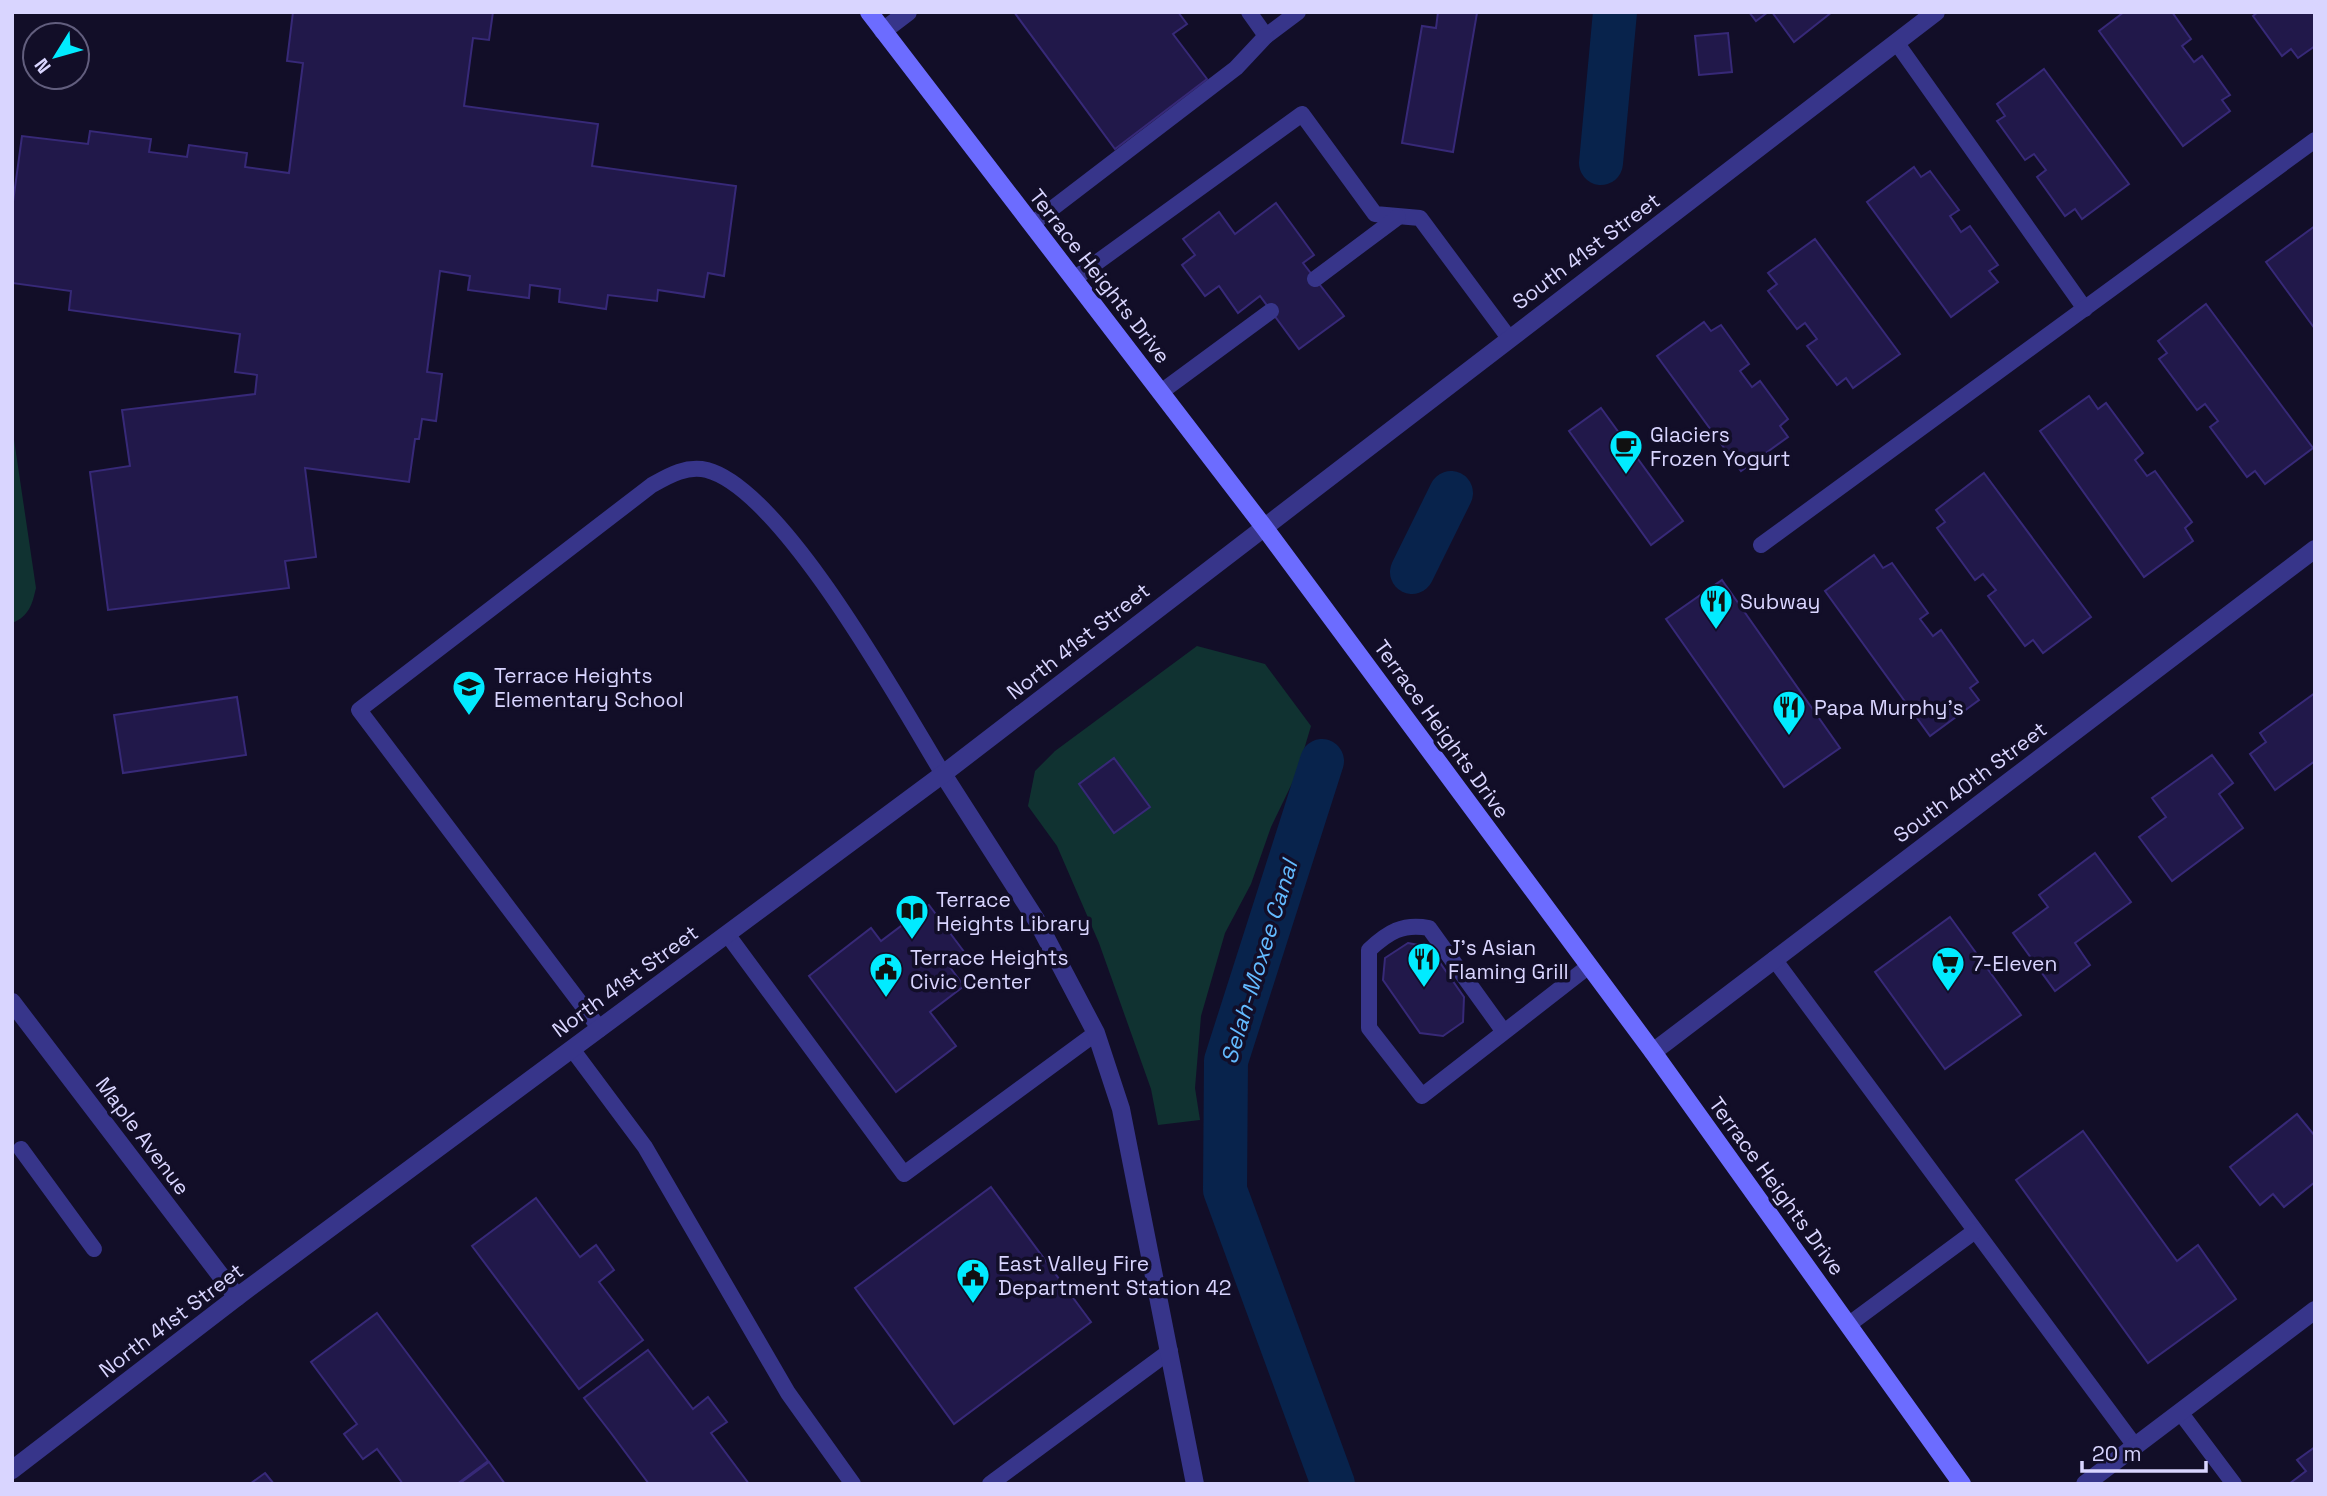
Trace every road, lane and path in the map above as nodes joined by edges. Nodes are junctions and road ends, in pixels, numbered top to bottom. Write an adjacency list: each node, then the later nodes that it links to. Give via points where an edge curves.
1 (869, 12): 6 (main road, Terrace Heights Drive)
2 (908, 12): 6 (street)
3 (1249, 12): 7 (lane)
4 (1298, 12): 7 (lane)
5 (1936, 12): 8 (street, South 41st Street)
6 (883, 31): 11 (main road, Terrace Heights Drive)
7 (1266, 36): 11 (lane, via 1236,68)
8 (1896, 42): 14 (lane); 16 (street, South 41st Street)
9 (2315, 140): 14 (lane)
10 (1398, 217): 12 (lane, via 1375,215 1302,114); 13 (lane); 16 (lane, via 1420,218)
11 (1032, 224): 12 (main road, Terrace Heights Drive)
12 (1074, 279): 17 (main road, Terrace Heights Drive)
13 (1315, 279)
14 (2085, 309): 19 (lane)
15 (1271, 311): 17 (lane)
16 (1509, 338): 18 (street, South 41st Street)
17 (1161, 393): 18 (main road, Terrace Heights Drive)
18 (1264, 527): 21 (street, North 41st Street); 24 (main road, Terrace Heights Drive)
19 (1761, 545)
20 (2315, 549): 23 (street, South 40th Street)
21 (943, 774): 22 (street, North 41st Street); 26 (lane, via 842,608 756,499 706,470 678,471 652,485 359,710); 28 (street, via 1037,921)
22 (727, 934): 26 (street, North 41st Street); 28 (lane, via 904,1174)
23 (1774, 959): 30 (street, South 40th Street); 32 (lane)
24 (1589, 965): 27 (lane); 30 (main road, Terrace Heights Drive)
25 (12, 1002): 34 (street, Maple Avenue)
26 (600, 1029): 29 (street, North 41st Street)
27 (1504, 1032): 27 (lane, via 1429,928 1410,924 1388,933 1369,950 1369,1028 1422,1096)
28 (1096, 1033): 37 (street, via 1121,1110)
29 (572, 1049): 34 (street, North 41st Street); 41 (lane, via 645,1147 788,1393)
30 (1653, 1052): 36 (main road, Terrace Heights Drive)
31 (15, 1148): 33 (lane)
32 (1975, 1231): 36 (lane); 39 (lane)
33 (94, 1249)
34 (237, 1297): 40 (street, North 41st Street)
35 (2315, 1310): 38 (street)
36 (1848, 1325): 44 (main road, Terrace Heights Drive)
37 (1170, 1351): 42 (lane); 43 (street)
38 (2180, 1412): 39 (street); 46 (lane)
39 (2134, 1446): 45 (street)
40 (12, 1470)
41 (853, 1484)
42 (989, 1484)
43 (1195, 1484)
44 (1962, 1484)
45 (2085, 1484)
46 (2234, 1484)

